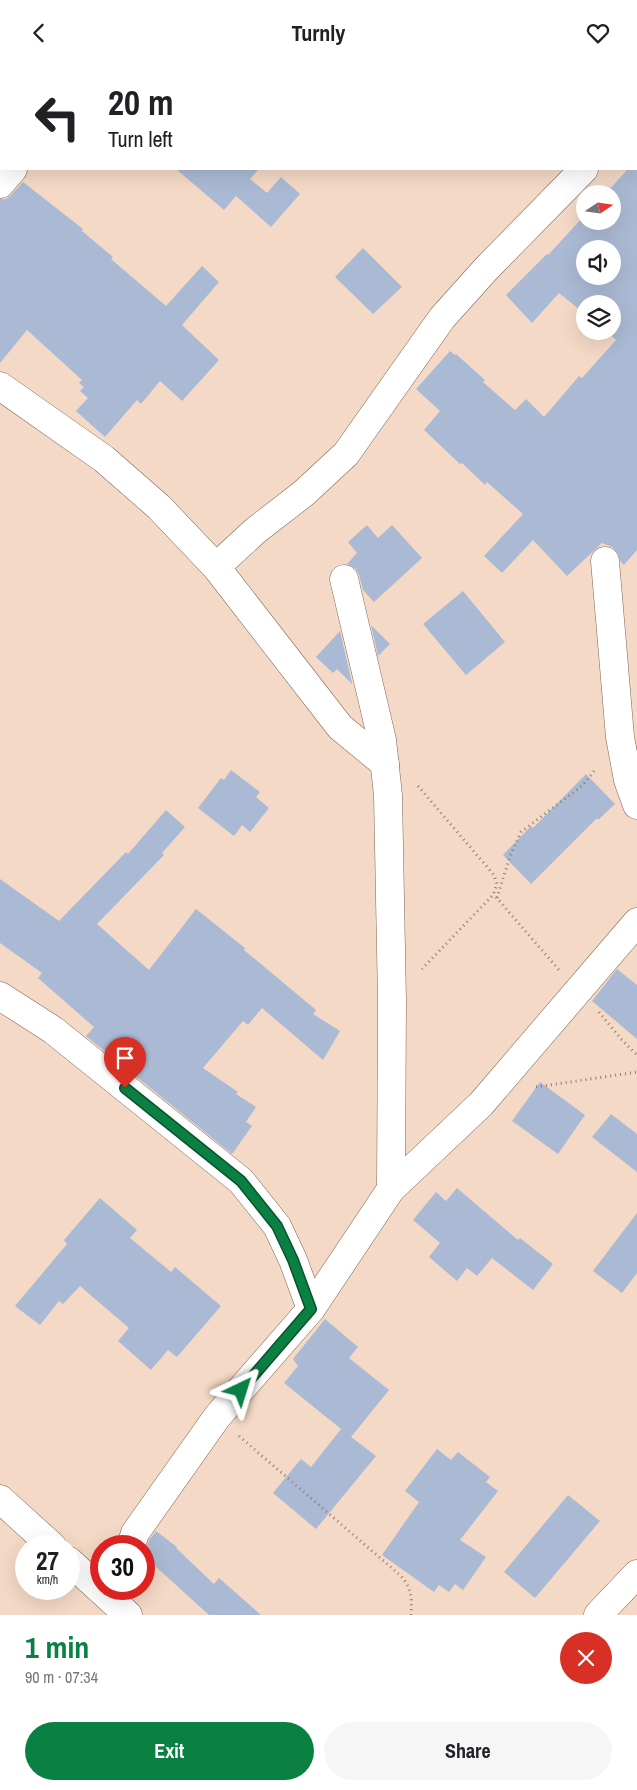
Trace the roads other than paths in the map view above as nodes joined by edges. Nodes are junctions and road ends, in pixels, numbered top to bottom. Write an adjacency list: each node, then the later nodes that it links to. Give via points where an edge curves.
1 (12, 170): 3 (street)
2 (583, 170): 6 (street, via 442,318 346,454)
3 (0, 184)
4 (0, 386): 6 (street, via 104,459 159,507)
5 (605, 561): 9 (street, via 620,737 628,780)
6 (216, 567): 8 (street, via 340,727)
7 (344, 579): 8 (street)
8 (385, 765): 12 (street, via 392,1001)
9 (637, 805)
10 (637, 922): 12 (street, via 481,1104)
11 (0, 996): 13 (street, via 53,1030 241,1181 277,1226)
12 (391, 1189): 13 (street)
13 (311, 1309): 16 (street, via 217,1417)
14 (0, 1499): 15 (street)
15 (40, 1535)
16 (134, 1535)
17 (80, 1571): 20 (street)
18 (637, 1574): 21 (street)
19 (129, 1600): 20 (street)
20 (129, 1615)
21 (598, 1615)

